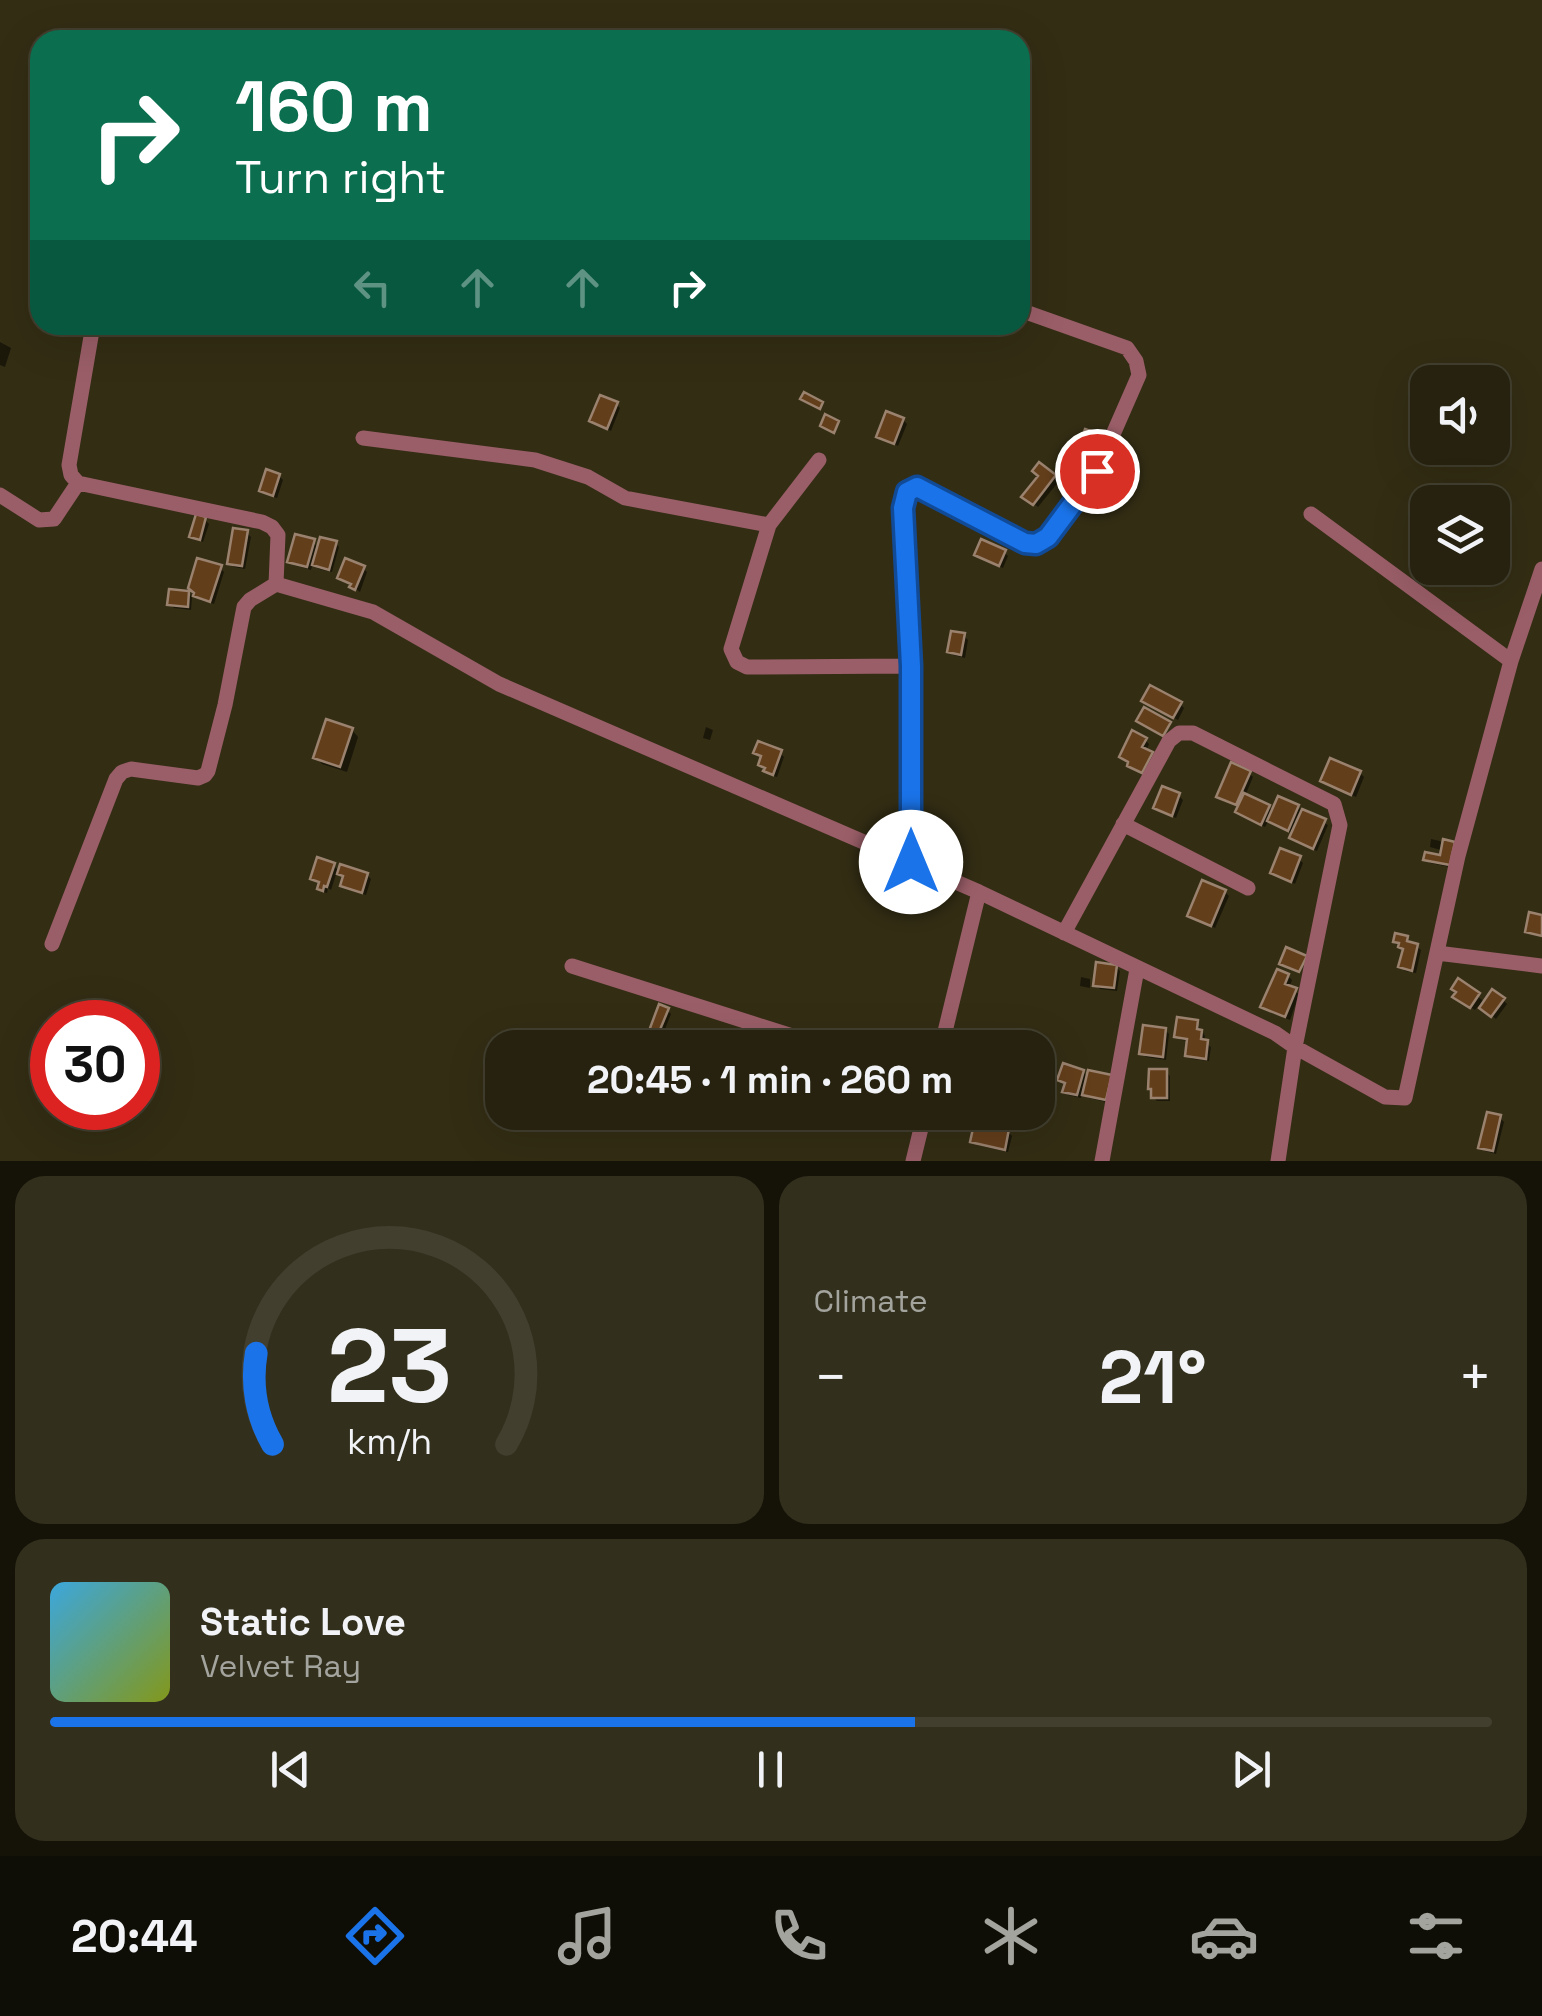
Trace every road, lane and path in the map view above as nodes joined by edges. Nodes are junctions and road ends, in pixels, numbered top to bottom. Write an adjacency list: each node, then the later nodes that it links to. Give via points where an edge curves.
1 (1030, 314): 12 (street, via 1127,348 1139,375 1097,471 1036,544 917,487 907,492)
2 (91, 335): 5 (street, via 68,465)
3 (363, 438): 8 (street, via 535,460 625,498)
4 (818, 460): 8 (street)
5 (78, 483): 6 (street, via 46,521); 10 (street, via 272,526 278,535)
6 (0, 494)
7 (1311, 514): 11 (street)
8 (768, 525): 12 (street, via 730,649 737,662)
9 (1542, 569): 11 (street)
10 (276, 584): 14 (street, via 373,612 499,684); 18 (street, via 250,600 240,617 208,771 198,778 122,772)
11 (1511, 660): 19 (street)
12 (911, 666): 14 (street)
13 (1123, 824): 15 (street); 17 (street); 25 (street, via 1179,733 1192,733 1334,804 1340,825)
14 (911, 862): 16 (street)
15 (1248, 888)
16 (979, 892): 17 (street); 24 (street)
17 (1064, 933): 22 (street)
18 (52, 944)
19 (1437, 953): 21 (street); 25 (street, via 1404,1098 1384,1096)
20 (572, 966): 23 (street)
21 (1542, 966)
22 (1137, 969): 25 (street); 28 (street)
23 (773, 1030)
24 (944, 1030)
25 (1294, 1047): 29 (street)
26 (921, 1130): 27 (street)
27 (913, 1161)
28 (1102, 1161)
29 (1278, 1161)

